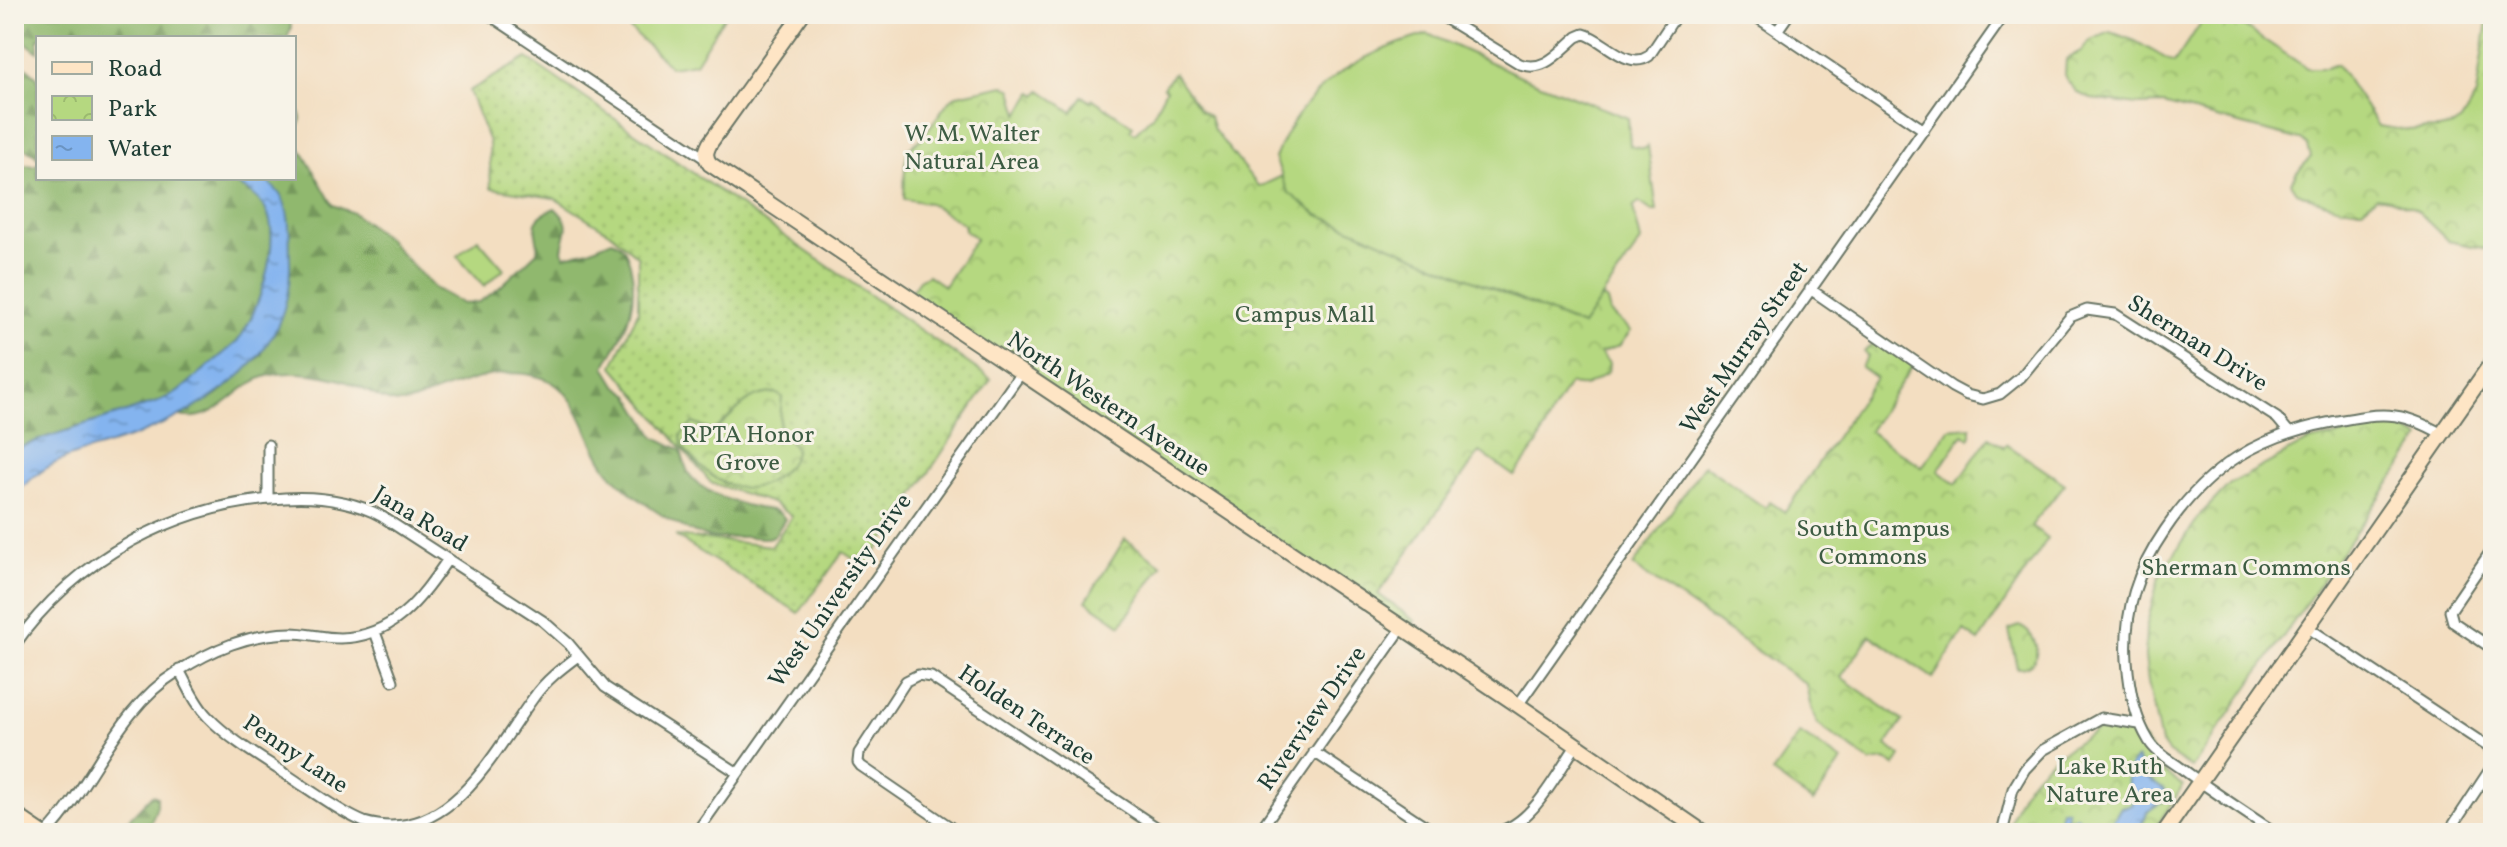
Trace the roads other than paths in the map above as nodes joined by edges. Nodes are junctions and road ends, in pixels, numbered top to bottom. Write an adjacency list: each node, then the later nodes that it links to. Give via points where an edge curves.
1 (488, 14): 10 (street, North Western Avenue)
2 (802, 14): 10 (street, via 710,143)
3 (1438, 14): 4 (street, via 1532,67 1543,65 1584,34 1631,60 1642,60)
4 (1677, 14)
5 (1752, 14): 8 (street)
6 (1789, 14): 8 (street)
7 (2005, 14): 9 (street, West Murray Street)
8 (1777, 31): 9 (street)
9 (1924, 130): 11 (street, West Murray Street)
10 (706, 159): 13 (street, North Western Avenue)
11 (1810, 289): 14 (street, Sherman Drive, via 1952,387 1983,399 2013,385 2070,317 2087,310 2115,314 2277,418); 28 (street, West Murray Street)
12 (2493, 361): 15 (street)
13 (1021, 373): 21 (street, North Western Avenue); 34 (street, West University Drive)
14 (2288, 431): 15 (street, via 2372,414 2408,417); 29 (street, via 2214,471 2148,555 2126,621 2131,694)
15 (2442, 434): 20 (street)
16 (268, 445): 17 (street)
17 (268, 499): 19 (street, Jana Road, via 317,498 356,505); 23 (street, Jana Road, via 191,515 119,549 72,581)
18 (2493, 548): 24 (street, via 2450,611 2453,622)
19 (448, 559): 22 (street, via 413,607); 25 (street, Jana Road, via 543,621)
20 (2307, 627): 31 (street); 35 (street)
21 (1402, 628): 28 (street, North Western Avenue); 32 (street, Riverview Drive)
22 (375, 632): 26 (street, via 346,638 292,633 250,638 218,648); 27 (street)
23 (14, 646)
24 (2493, 649)
25 (578, 656): 26 (street, Penny Lane, via 535,695 462,799 430,822 389,828 365,823 318,796 208,717); 34 (street, Jana Road, via 605,687)
26 (179, 670): 39 (street, via 140,702)
27 (393, 681)
28 (1518, 705): 30 (street, North Western Avenue)
29 (2139, 724): 35 (street, via 2154,749); 46 (street, via 2101,718 2043,750 2013,789)
30 (1576, 746): 38 (street, North Western Avenue); 45 (street, via 1523,818)
31 (2493, 750)
32 (1314, 752): 43 (street, Riverview Drive); 44 (street)
33 (2493, 765): 49 (street)
34 (738, 773): 37 (street, West University Drive)
35 (2199, 782): 47 (street); 48 (street)
36 (14, 814): 39 (street)
37 (698, 830): 40 (street)
38 (1700, 832)
39 (44, 833)
40 (711, 833)
41 (959, 833): 42 (street, Holden Terrace, via 858,762 906,681 918,675 927,675)
42 (1165, 833)
43 (1258, 833)
44 (1436, 833)
45 (1494, 833)
46 (2002, 833)
47 (2164, 833)
48 (2276, 833)
49 (2448, 833)

